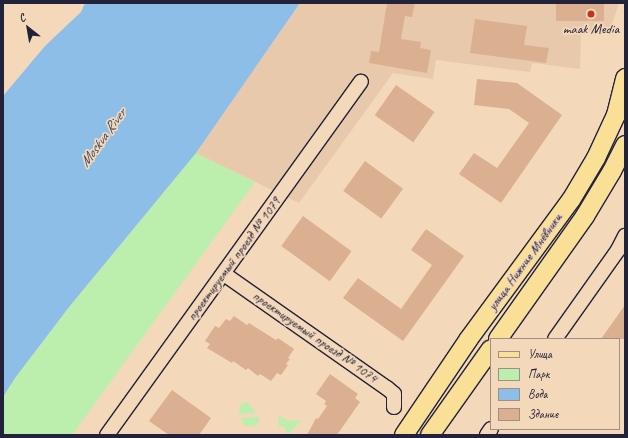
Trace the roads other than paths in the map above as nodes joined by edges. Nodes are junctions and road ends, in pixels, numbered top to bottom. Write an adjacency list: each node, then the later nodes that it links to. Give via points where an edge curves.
1 (625, 78): 11 (main road, улица Нижние Мнёвники, via 613,121 596,158 571,200 468,340)
2 (361, 82): 5 (street, проектируемый проезд № 1079)
3 (625, 144): 6 (main road, улица Нижние Мнёвники, via 585,216)
4 (625, 236): 7 (street, via 618,250)
5 (224, 274): 9 (street, проектируемый проезд № 1074, via 388,388 394,394); 10 (street, проектируемый проезд № 1079)
6 (499, 338)
7 (556, 338)
8 (490, 350): 12 (main road)
9 (394, 407)
10 (107, 435)
11 (404, 435)
12 (430, 435)

